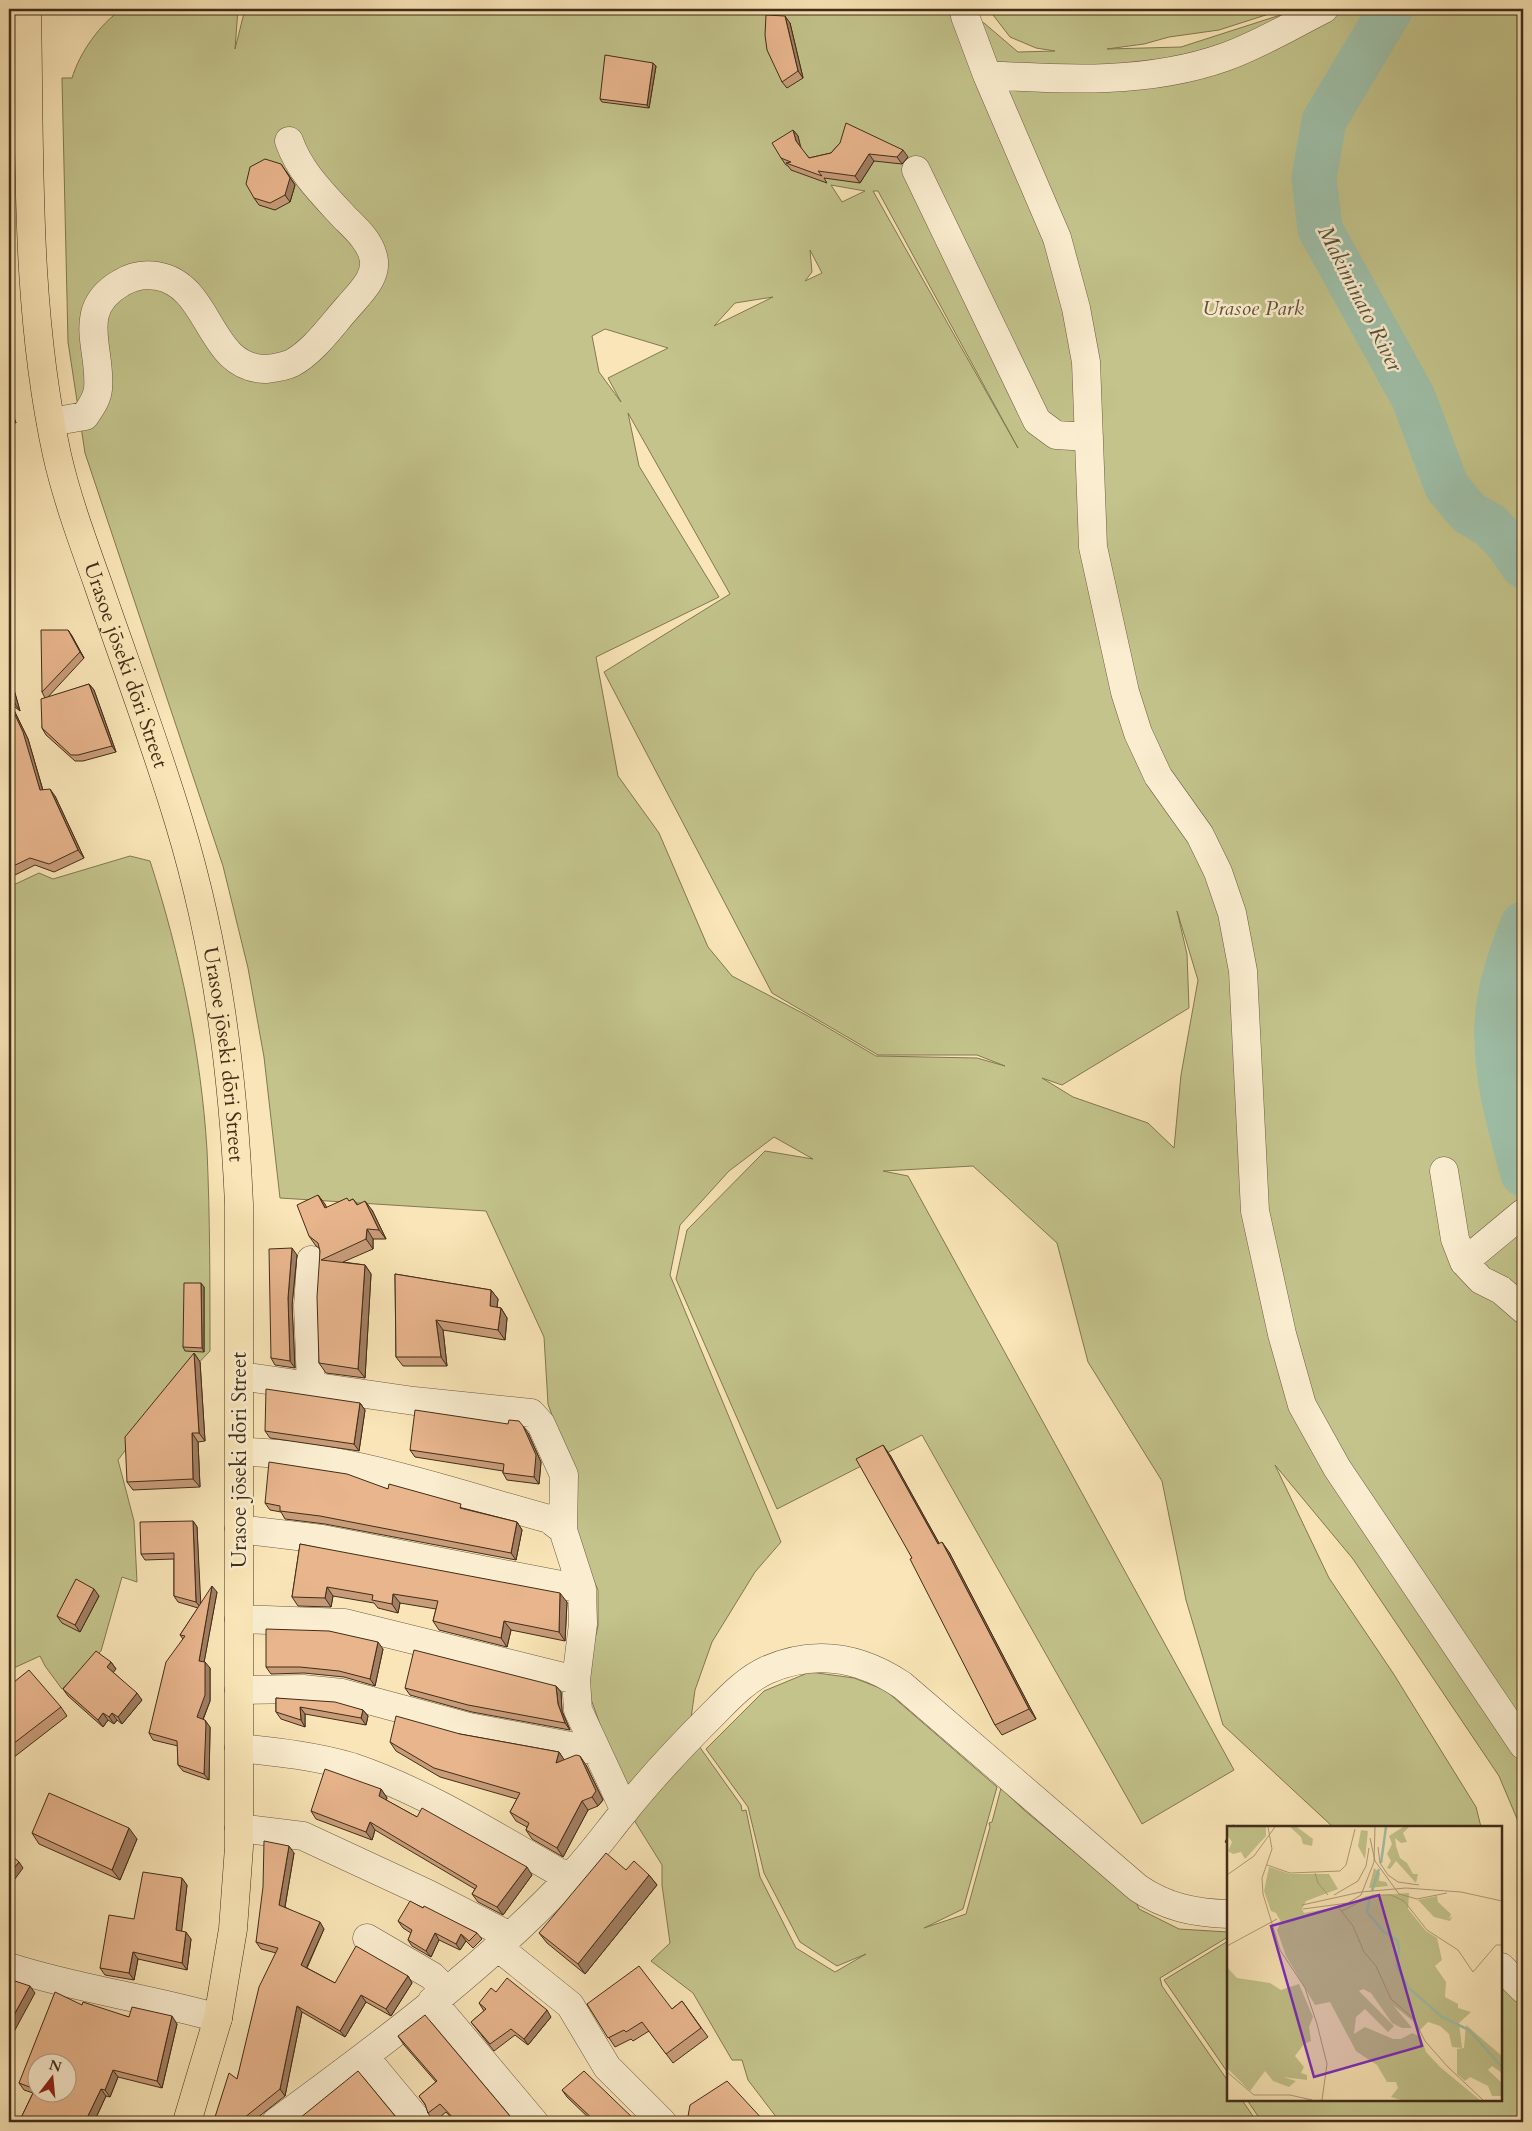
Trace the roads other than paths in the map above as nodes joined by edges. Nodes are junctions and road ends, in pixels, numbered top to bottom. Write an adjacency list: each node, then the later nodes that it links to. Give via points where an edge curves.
1 (27, 9): 7 (main road, Urasoe jōseki dōri Street, via 31,256 39,344)
2 (1324, 9): 4 (street, via 1225,57 1166,72 1117,78 1058,79)
3 (965, 16): 4 (street)
4 (987, 75): 8 (street, via 1057,238 1076,308 1086,362)
5 (289, 141): 7 (street, via 306,174 369,245 374,266 363,290 291,364 259,369 230,355 183,287 155,275 131,278 104,297 94,319 96,399 85,416)
6 (916, 170): 8 (street, via 1037,421 1056,435)
7 (52, 422): 14 (main road, Urasoe jōseki dōri Street, via 73,513 174,805 210,943 226,1042 237,1153)
8 (1089, 437): 23 (street, via 1093,547 1125,692 1138,733 1158,776 1200,835 1218,872 1232,913 1244,971 1254,1211 1302,1405 1337,1468)
9 (1444, 1171): 11 (street, via 1455,1239)
10 (1523, 1213): 11 (street)
11 (1469, 1258): 13 (street, via 1481,1280 1501,1290)
12 (311, 1260): 15 (street, via 308,1306)
13 (1523, 1309)
14 (240, 1376): 15 (street); 16 (main road, Urasoe jōseki dōri Street)
15 (311, 1386): 18 (street, via 531,1413 541,1424 564,1476)
16 (240, 1452): 17 (main road, Urasoe jōseki dōri Street); 18 (street, via 284,1454 366,1470 549,1519)
17 (239, 1529): 19 (street, via 322,1539); 20 (main road, Urasoe jōseki dōri Street)
18 (563, 1530): 19 (street)
19 (582, 1589): 21 (street)
20 (239, 1618): 21 (street, via 345,1623); 22 (main road, Urasoe jōseki dōri Street)
21 (576, 1680): 25 (street, via 578,1710)
22 (239, 1690): 24 (main road, Urasoe jōseki dōri Street); 25 (street, via 303,1689 342,1693 469,1727)
23 (1523, 1745)
24 (240, 1748): 27 (main road, Urasoe jōseki dōri Street); 28 (street, via 327,1760 354,1768 433,1802)
25 (597, 1751): 26 (street)
26 (624, 1811): 28 (street); 29 (street, via 740,1686 791,1660 817,1656 839,1658 864,1664 902,1685 1154,1899 1181,1909)
27 (239, 1828): 31 (street, via 303,1836 428,1894); 36 (main road, Urasoe jōseki dōri Street, via 233,1929)
28 (569, 1878): 31 (street)
29 (1227, 1914)
30 (367, 1938): 35 (street, via 432,1976)
31 (504, 1942): 35 (street); 42 (street, via 570,2005 607,2067)
32 (9, 1967): 36 (street, via 51,1981)
33 (1502, 1968): 34 (street)
34 (1523, 1989)
35 (439, 1996): 37 (street); 41 (street)
36 (218, 2018): 38 (main road, Urasoe jōseki dōri Street)
37 (365, 2057): 39 (street); 40 (street)
38 (187, 2122)
39 (276, 2122)
40 (419, 2122)
41 (534, 2122)
42 (662, 2122)

